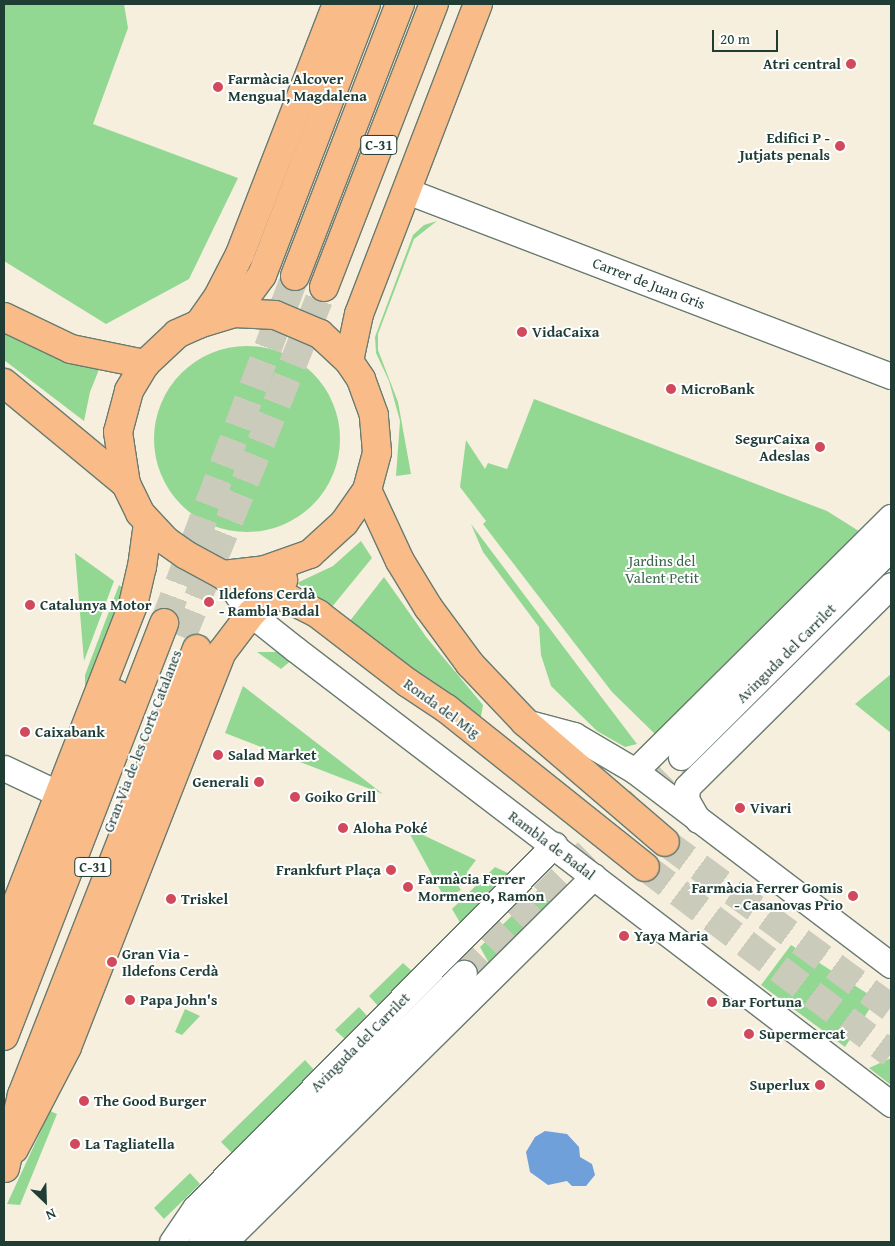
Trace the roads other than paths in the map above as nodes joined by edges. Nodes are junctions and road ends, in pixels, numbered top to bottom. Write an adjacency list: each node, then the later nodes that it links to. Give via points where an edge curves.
1 (337, 4): 11 (main road, via 240,254 218,297)
2 (366, 4): 9 (main road, via 262,274)
3 (400, 4): 7 (main road, C-31)
4 (434, 4): 8 (main road, C-31)
5 (478, 4): 6 (main road)
6 (407, 191): 12 (main road, via 359,314); 14 (street, Carrer de Juan Gris)
7 (296, 276)
8 (324, 287)
9 (234, 313): 11 (main road); 12 (main road, via 275,315 298,322 335,346)
10 (4, 317): 13 (main road, via 71,349)
11 (199, 324): 13 (main road, via 178,334)
12 (349, 361): 17 (main road, via 361,379 374,415 376,452)
13 (145, 364): 16 (main road, via 129,391 118,432)
14 (891, 376)
15 (4, 383): 16 (main road)
16 (126, 484): 19 (main road, Ronda del Mig)
17 (367, 490): 21 (main road, via 344,523); 27 (main road, via 400,561 428,607 470,664)
18 (891, 517): 30 (street)
19 (148, 523): 22 (main road, Ronda del Mig, via 166,541); 31 (main road, via 133,605)
20 (891, 548): 28 (street, Avinguda del Carrilet)
21 (310, 554): 22 (main road, via 264,570); 24 (main road)
22 (224, 575): 24 (main road, Ronda del Mig); 25 (street, Rambla de Badal)
23 (891, 585): 32 (street, via 687,788 686,799)
24 (271, 592): 25 (main road); 35 (main road, Ronda del Mig, via 318,614 408,683 448,709)
25 (251, 614): 34 (street, Rambla de Badal); 44 (main road, via 222,652 67,1047)
26 (173, 630): 40 (main road); 41 (main road, Gran Via de les Corts Catalanes / C-31); 42 (main road, Gran Via de les Corts Catalanes / C-31); 44 (main road, via 22,1095)
27 (526, 722): 30 (street, via 574,735); 33 (main road)
28 (681, 757)
29 (4, 768): 31 (street)
30 (635, 771): 32 (street)
31 (59, 794): 37 (main road)
32 (700, 822): 38 (street)
33 (665, 842)
34 (554, 845): 36 (street, Rambla de Badal); 46 (street, Avinguda del Carrilet, via 195,1208)
35 (645, 868)
36 (594, 876): 43 (street, Rambla de Badal); 48 (street)
37 (4, 936)
38 (891, 964)
39 (464, 973): 45 (street, Avinguda del Carrilet)
40 (4, 981)
41 (4, 1036)
42 (4, 1097)
43 (891, 1104)
44 (4, 1169)
45 (215, 1219): 46 (street, Avinguda del Carrilet); 47 (street, Avinguda del Carrilet)
46 (174, 1242)
47 (201, 1242)
48 (224, 1242)

